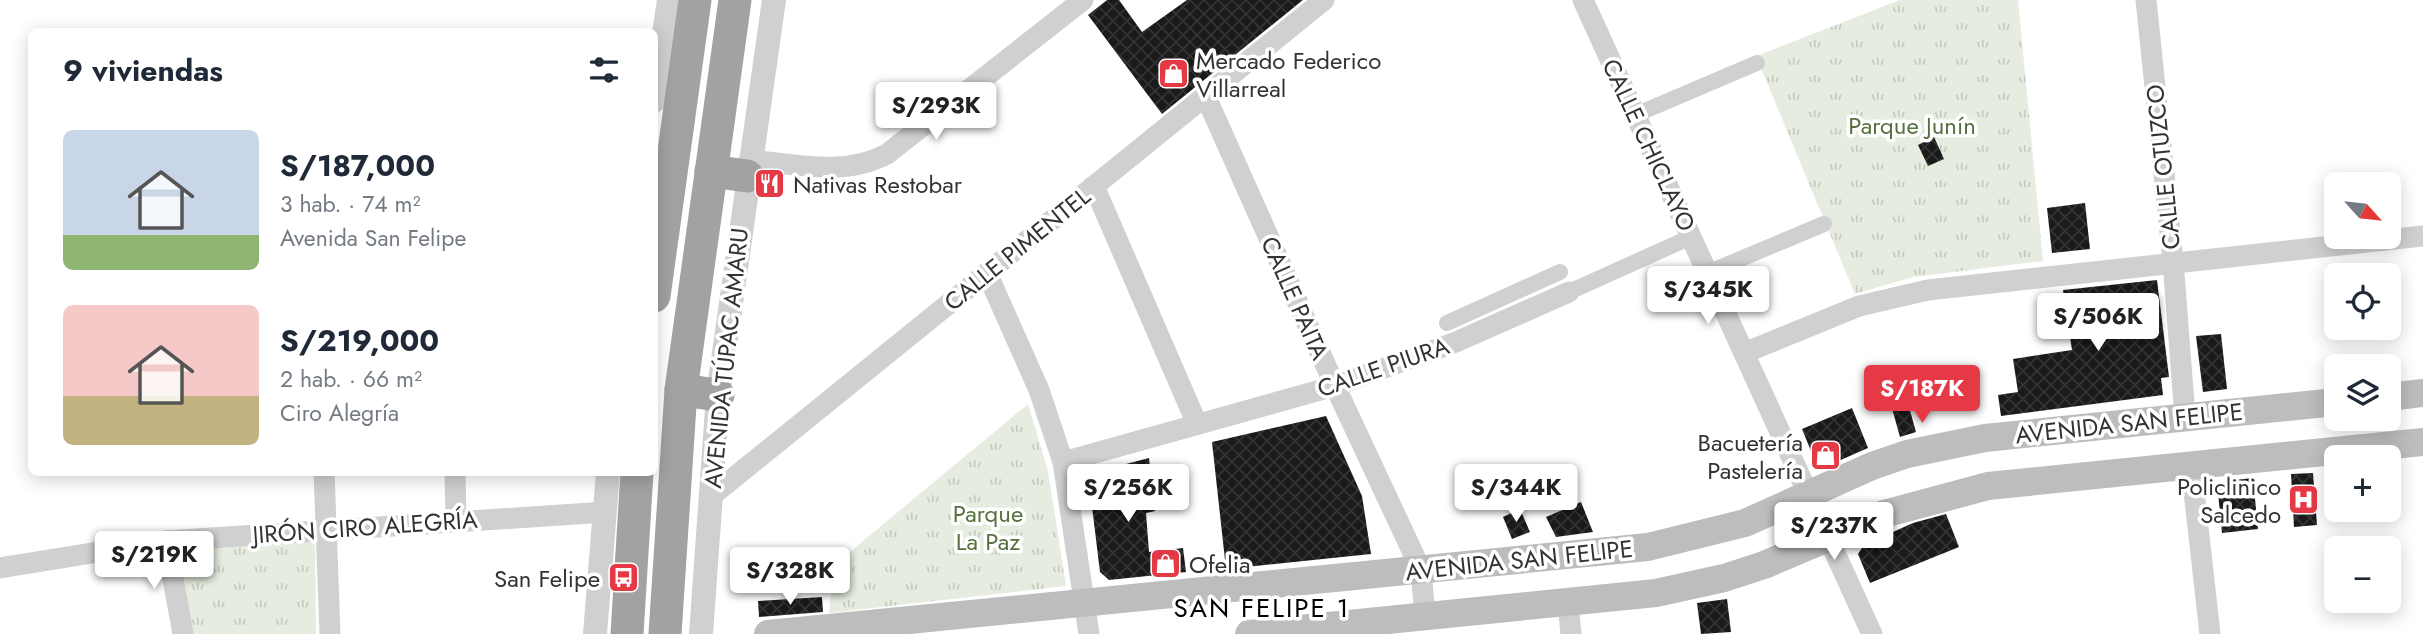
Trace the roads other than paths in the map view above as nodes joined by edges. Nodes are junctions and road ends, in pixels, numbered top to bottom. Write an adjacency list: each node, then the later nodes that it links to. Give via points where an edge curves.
1 (734, 0): 13 (highway, AVENIDA TÚPAC AMARU)
2 (774, 0): 12 (street, AVENIDA TÚPAC AMARU)
3 (1083, 0): 12 (street, via 887,154 865,166)
4 (1324, 0): 10 (street, CALLE PIMENTEL)
5 (1583, 0): 11 (street, CALLE CHICLAYO)
6 (2146, 0): 20 (street, CALLE OTUZCO)
7 (680, 15): 9 (street); 15 (highway)
8 (1756, 63): 11 (street)
9 (658, 88)
10 (1206, 97): 14 (street, CALLE PIMENTEL); 27 (street, CALLE PAITA)
11 (1635, 115): 18 (street, CALLE CHICLAYO)
12 (748, 168): 13 (highway); 30 (street, AVENIDA TÚPAC AMARU)
13 (711, 171): 28 (highway, AVENIDA TÚPAC AMARU)
14 (1094, 186): 22 (street, CALLE PIMENTEL); 34 (street)
15 (660, 216): 19 (highway)
16 (1824, 224): 23 (street)
17 (2423, 236): 20 (street)
18 (1691, 237): 23 (street, CALLE CHICLAYO); 24 (street, CALLE PIURA)
19 (658, 243)
20 (2173, 261): 26 (street, via 1928,290 1858,306); 33 (street, CALLE OTUZCO)
21 (1560, 272): 25 (street)
22 (987, 273): 36 (street, via 1039,390); 43 (street, CALLE PIMENTEL)
23 (1707, 273): 26 (street, CALLE CHICLAYO)
24 (1569, 292): 27 (street, CALLE PIURA, via 1456,342)
25 (1447, 323)
26 (1744, 353): 42 (street, CALLE CHICLAYO)
27 (1335, 386): 34 (street, CALLE PIURA); 50 (street, CALLE PAITA)
28 (681, 390): 30 (highway); 59 (highway, AVENIDA TÚPAC AMARU)
29 (2423, 393): 31 (main road)
30 (718, 395): 43 (street, AVENIDA TÚPAC AMARU)
31 (2401, 396)
32 (2324, 403): 33 (main road, AVENIDA SAN FELIPE)
33 (2185, 417): 42 (main road, AVENIDA SAN FELIPE, via 1939,446 1872,466)
34 (1197, 424): 36 (street, CALLE PIURA)
35 (2423, 442): 37 (main road, AVENIDA SAN FELIPE)
36 (1063, 462): 51 (street)
37 (2191, 465): 47 (main road, AVENIDA SAN FELIPE, via 1987,486 1918,503); 65 (street)
38 (324, 476): 46 (street)
39 (454, 476): 45 (street)
40 (608, 476): 44 (street)
41 (636, 476): 58 (highway)
42 (1808, 495): 47 (street, CALLE CHICLAYO); 50 (main road, AVENIDA SAN FELIPE, via 1745,523 1680,541)
43 (710, 497): 60 (street, AVENIDA TÚPAC AMARU)
44 (606, 512): 45 (street, JIRÓN CIRO ALEGRÍA); 57 (street)
45 (456, 521): 46 (street, JIRÓN CIRO ALEGRÍA)
46 (327, 530): 48 (street, JIRÓN CIRO ALEGRÍA); 56 (street)
47 (1828, 537): 52 (main road, AVENIDA SAN FELIPE, via 1724,578 1656,593); 64 (street, CALLE CHICLAYO)
48 (166, 541): 49 (street, JIRÓN CIRO ALEGRÍA); 55 (street)
49 (0, 568)
50 (1421, 570): 51 (main road, AVENIDA SAN FELIPE); 53 (street, CALLE PAITA)
51 (1084, 603): 61 (main road, AVENIDA SAN FELIPE); 62 (street)
52 (1568, 603): 53 (main road, AVENIDA SAN FELIPE); 63 (street)
53 (1425, 617): 54 (main road, AVENIDA SAN FELIPE)
54 (1265, 633)
55 (183, 634)
56 (330, 634)
57 (595, 634)
58 (627, 634)
59 (664, 634)
60 (701, 634)
61 (768, 634)
62 (1088, 634)
63 (1571, 634)
64 (1872, 634)
65 (2210, 634)

